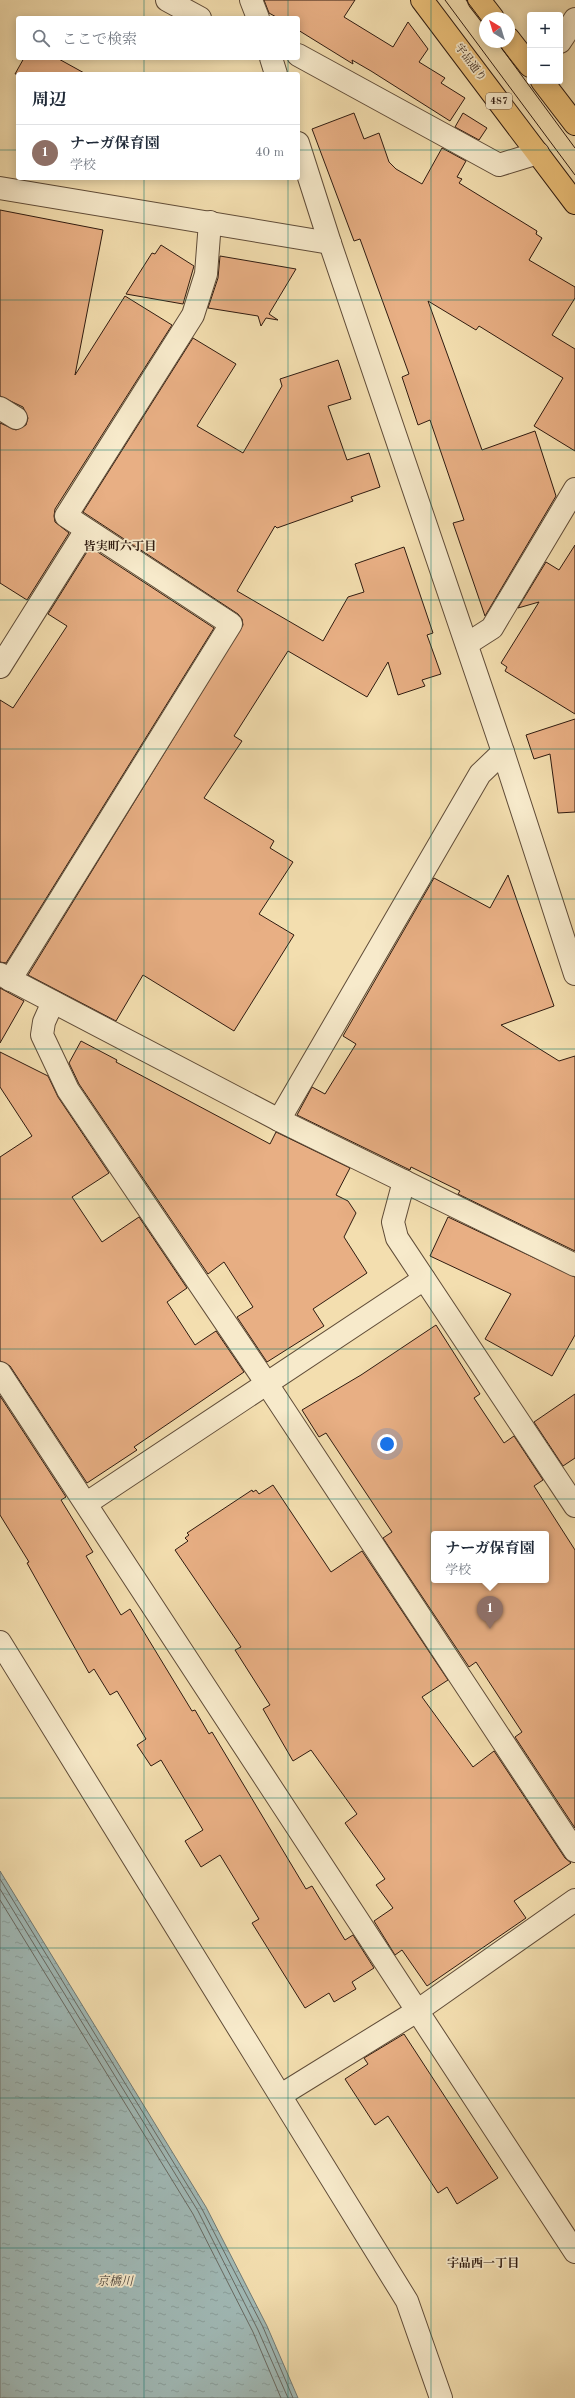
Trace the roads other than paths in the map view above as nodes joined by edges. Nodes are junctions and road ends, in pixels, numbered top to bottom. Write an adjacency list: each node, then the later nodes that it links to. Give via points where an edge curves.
1 (167, 0): 6 (street)
2 (251, 0): 7 (street)
3 (422, 0): 18 (highway, 宇品通り / 487)
4 (479, 0): 5 (highway)
5 (488, 12)
6 (196, 16)
7 (257, 16)
8 (575, 19): 9 (street)
9 (563, 37)
10 (515, 47): 13 (highway)
11 (300, 56): 18 (street, via 499,165)
12 (272, 60): 14 (street)
13 (527, 62)
14 (275, 72)
15 (544, 84): 16 (highway)
16 (575, 124)
17 (300, 149): 22 (street)
18 (538, 153): 20 (highway, 宇品通り / 487)
19 (0, 188): 21 (street)
20 (575, 203)
21 (210, 222): 22 (street); 24 (street, via 206,274 193,315 66,516)
22 (330, 243): 25 (street)
23 (575, 489): 25 (street, via 492,628)
24 (86, 530): 26 (street); 29 (street, via 231,624)
25 (466, 644): 27 (street)
26 (0, 666)
27 (503, 752): 28 (street); 31 (street, via 480,774)
28 (575, 974)
29 (5, 977): 30 (street)
30 (53, 1002): 31 (street); 36 (street, via 44,1022 42,1035 68,1090)
31 (279, 1120): 32 (street)
32 (404, 1181): 33 (street); 34 (street, via 393,1222 396,1238)
33 (575, 1265)
34 (424, 1280): 36 (street); 38 (street)
35 (0, 1373): 37 (street)
36 (267, 1384): 37 (street); 40 (street)
37 (86, 1503): 42 (street)
38 (575, 1506)
39 (0, 1642): 43 (street)
40 (575, 1851)
41 (575, 1900): 42 (street)
42 (417, 2011): 43 (street); 44 (street)
43 (281, 2095): 45 (street, via 407,2301)
44 (575, 2252)
45 (441, 2398)

